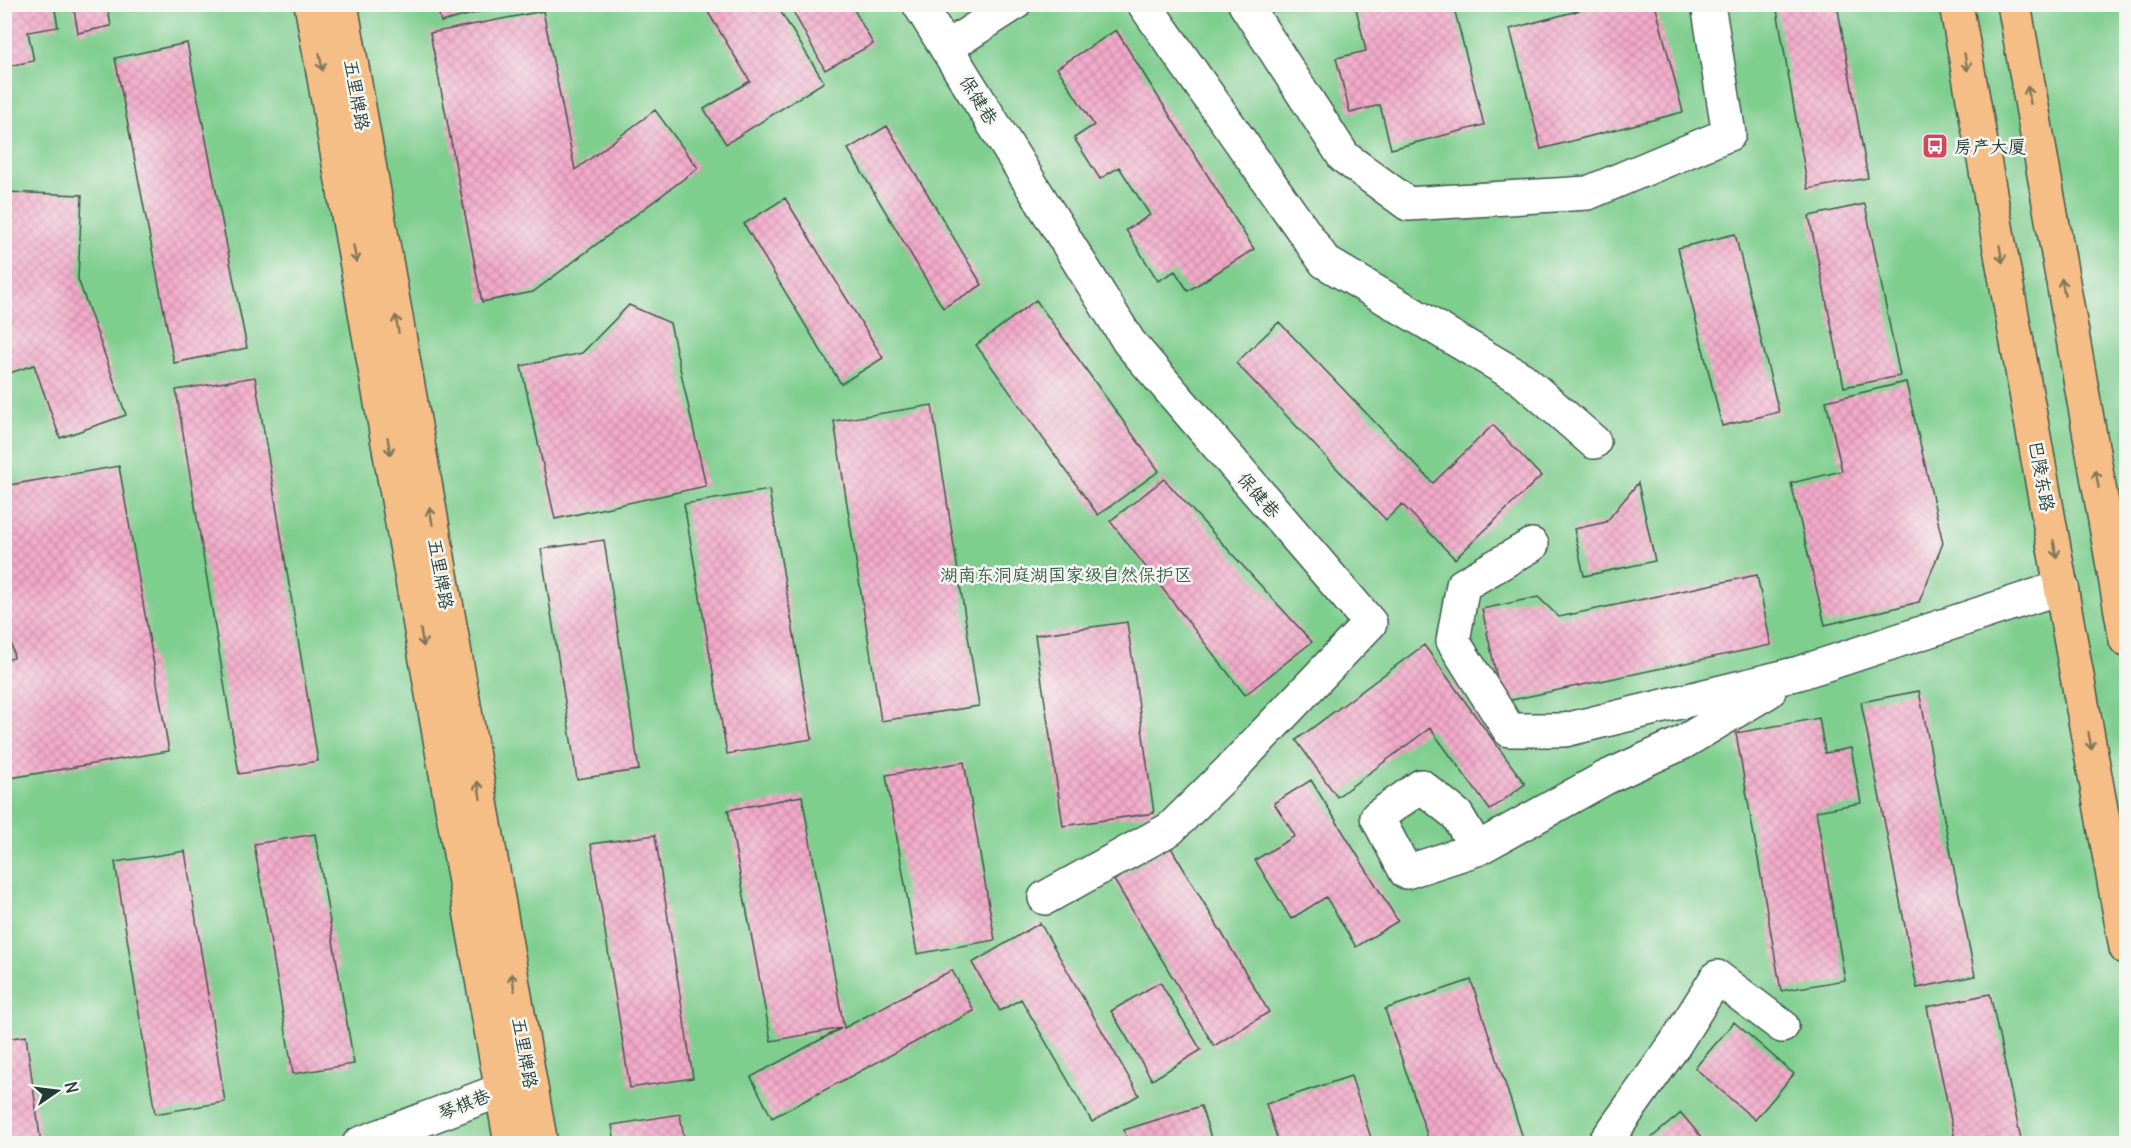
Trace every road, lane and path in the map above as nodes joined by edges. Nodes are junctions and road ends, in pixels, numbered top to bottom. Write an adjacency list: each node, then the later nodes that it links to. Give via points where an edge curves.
1 (311, 4): 21 (main road, 五里牌路, one-way to 21)
2 (341, 4): 24 (main road, 五里牌路, one-way to 2)
3 (920, 4): 10 (street, 保健巷)
4 (1014, 4): 10 (street)
5 (1144, 4): 11 (street, via 1325,262 1522,379)
6 (1245, 4): 7 (street, via 1344,157 1408,204 1588,194 1729,134)
7 (1708, 4)
8 (1956, 4): 14 (main road, 巴陵东路, one-way to 14)
9 (2014, 4): 13 (main road, one-way to 9)
10 (946, 48): 18 (street, 保健巷, via 1129,342 1370,623 1170,829)
11 (1594, 442)
12 (1533, 545): 16 (street, via 1463,585 1453,641 1509,730 1564,730)
13 (2121, 580): 15 (main road)
14 (2062, 587): 16 (street); 19 (main road, 巴陵东路, one-way to 19)
15 (2127, 640)
16 (1799, 673): 17 (street, via 1682,743 1605,778)
17 (1477, 849)
18 (1045, 898)
19 (2127, 948)
20 (1782, 1026): 25 (street, via 1717,977)
21 (501, 1090): 22 (street, 琴棋巷); 23 (main road, 五里牌路)
22 (358, 1143)
23 (511, 1143)
24 (541, 1143)
25 (1604, 1143)

